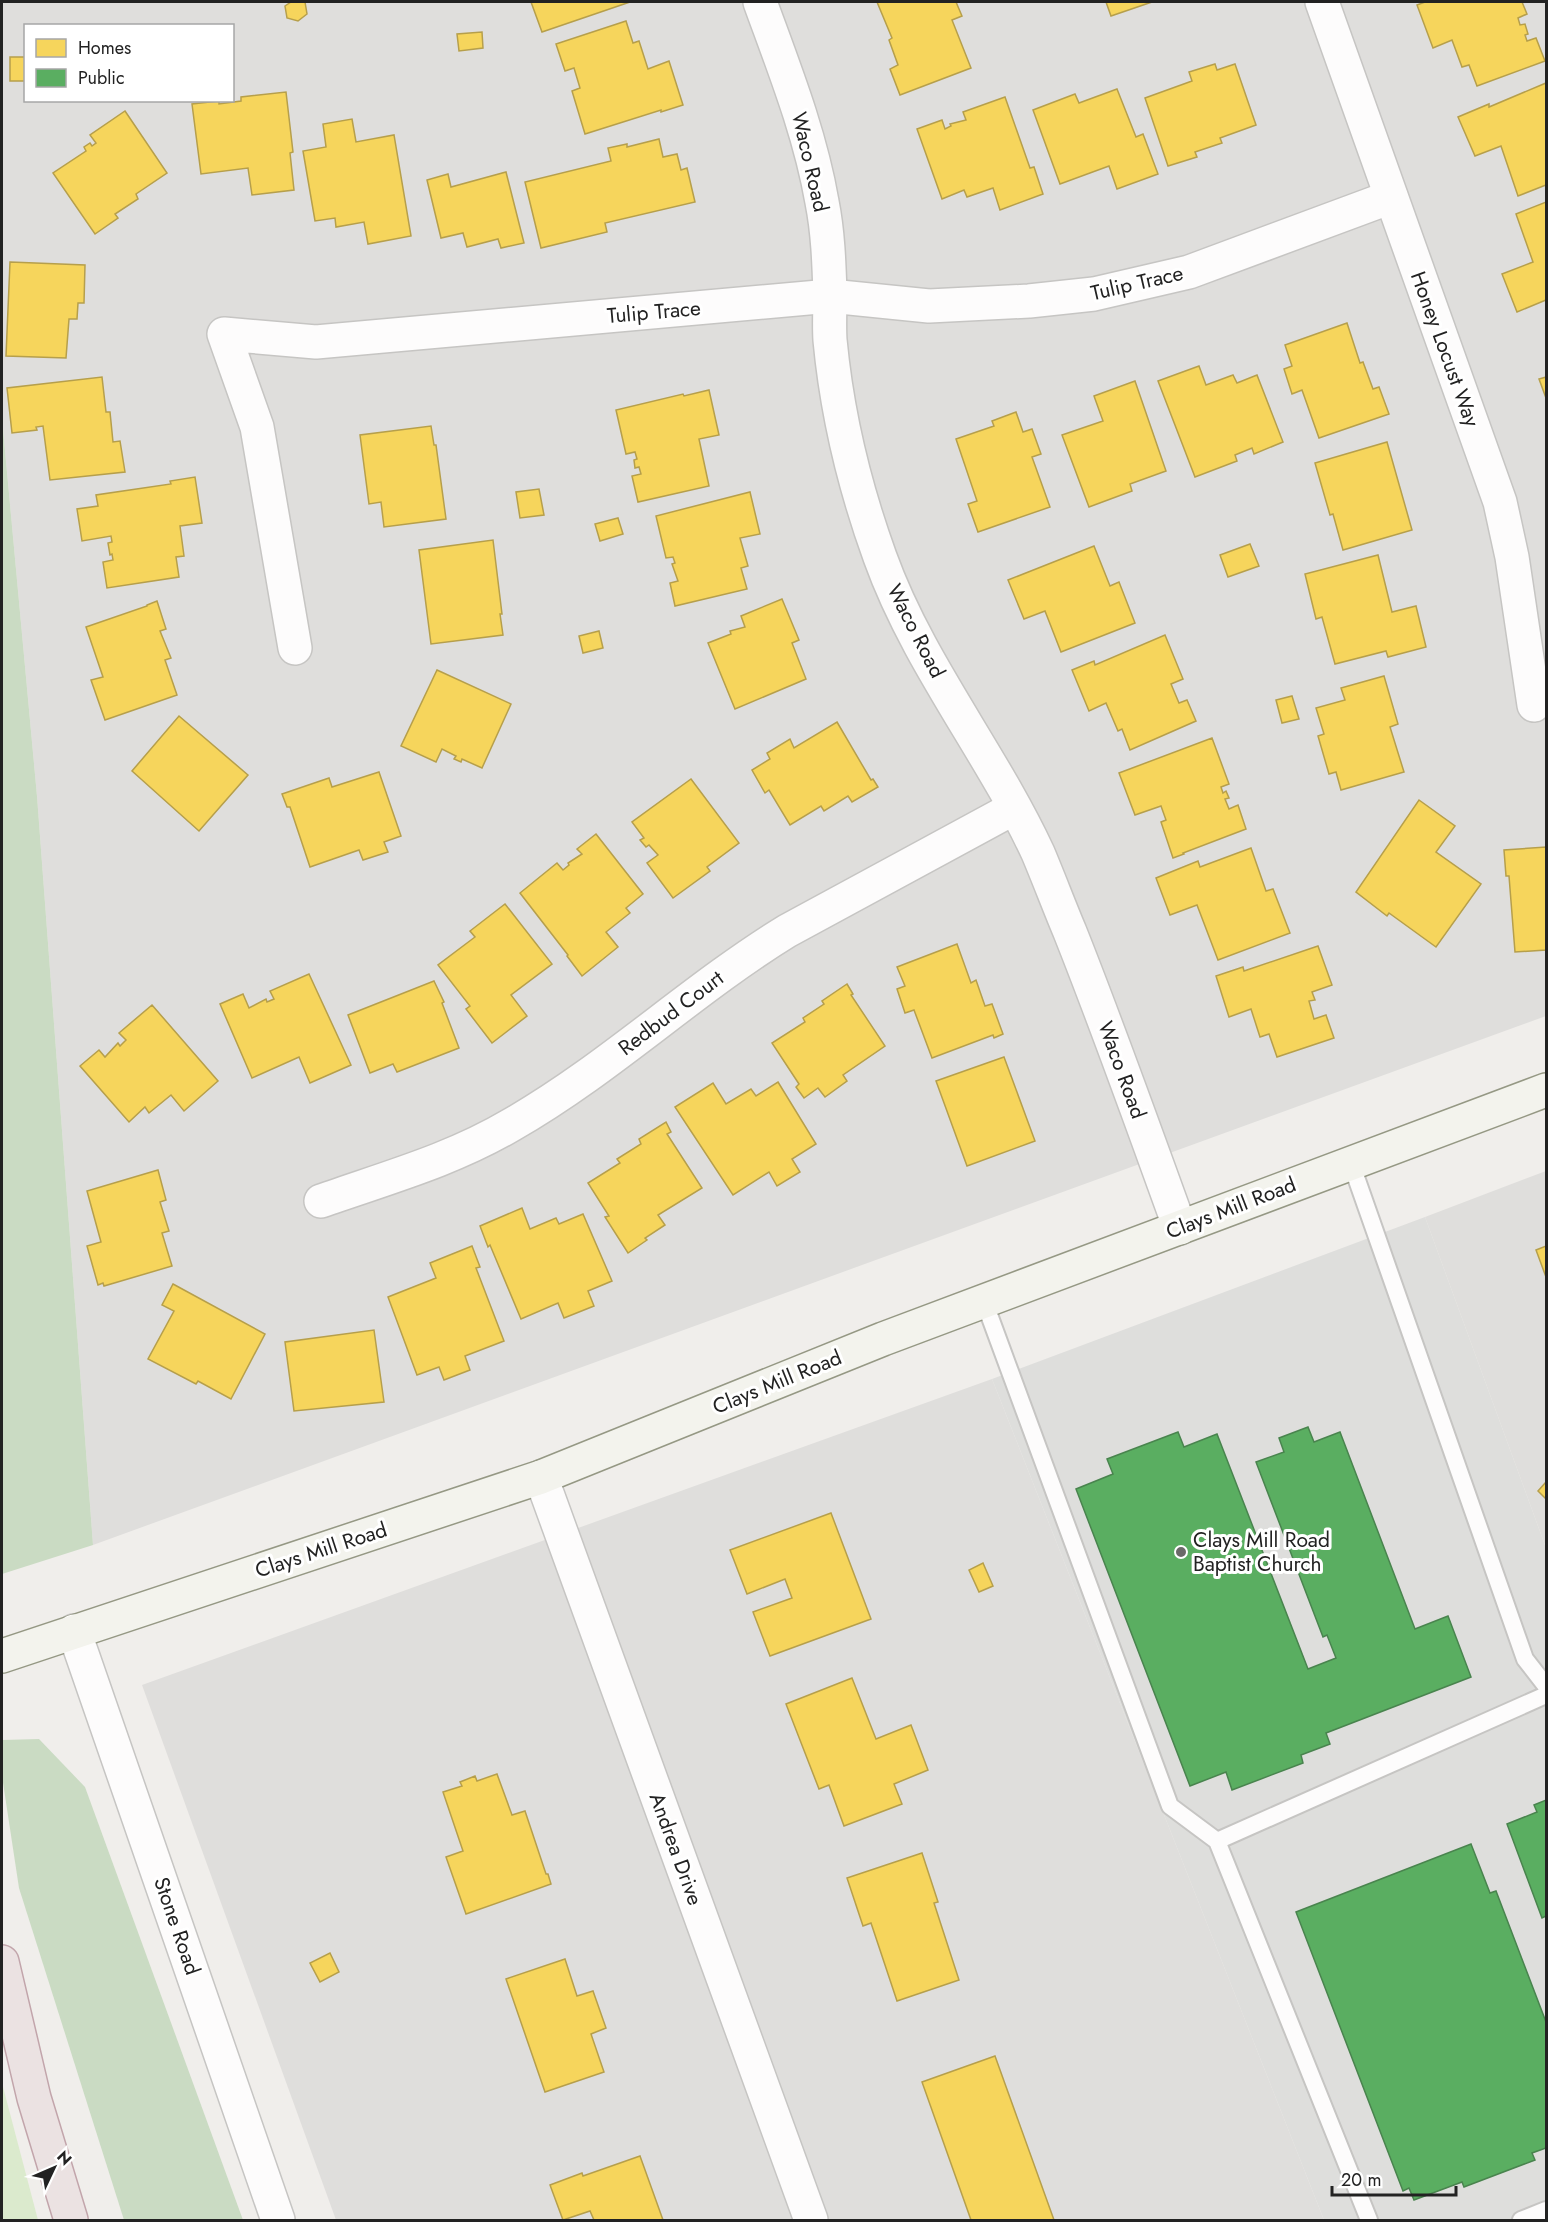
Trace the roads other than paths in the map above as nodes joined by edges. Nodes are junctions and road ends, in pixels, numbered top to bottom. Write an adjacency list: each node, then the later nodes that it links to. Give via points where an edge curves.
1 (760, 2): 4 (street, Waco Road, via 815,165 827,237)
2 (1322, 2): 3 (street, Honey Locust Way)
3 (1391, 197): 4 (street, Tulip Trace, via 1189,272 1094,294 929,306); 6 (street, Honey Locust Way, via 1500,502)
4 (830, 297): 5 (street, Tulip Trace, via 316,342 224,334 257,427); 7 (street, Waco Road, via 830,337 838,396 852,466 880,558 921,648)
5 (295, 648)
6 (1534, 705)
7 (1014, 808): 10 (street, Redbud Court, via 750,953 597,1069 513,1125 466,1150); 11 (street, Waco Road, via 1038,853 1088,978)
8 (1546, 1090): 9 (main road, Clays Mill Road)
9 (1351, 1163): 11 (main road, Clays Mill Road); 16 (lane, via 1526,1659)
10 (321, 1201)
11 (1180, 1228): 12 (main road, Clays Mill Road)
12 (984, 1301): 13 (main road, Clays Mill Road); 18 (lane, via 1170,1806)
13 (541, 1477): 14 (main road, Clays Mill Road); 23 (street, Andrea Drive)
14 (74, 1631): 15 (main road, Clays Mill Road); 22 (street, Stone Road)
15 (2, 1656)
16 (1546, 1686)
17 (1546, 1695): 18 (lane)
18 (1217, 1841): 24 (lane)
19 (2, 1962): 21 (highway, via 34,2098)
20 (1546, 2210): 25 (lane)
21 (70, 2220)
22 (278, 2220)
23 (811, 2220)
24 (1369, 2220)
25 (1521, 2220)

